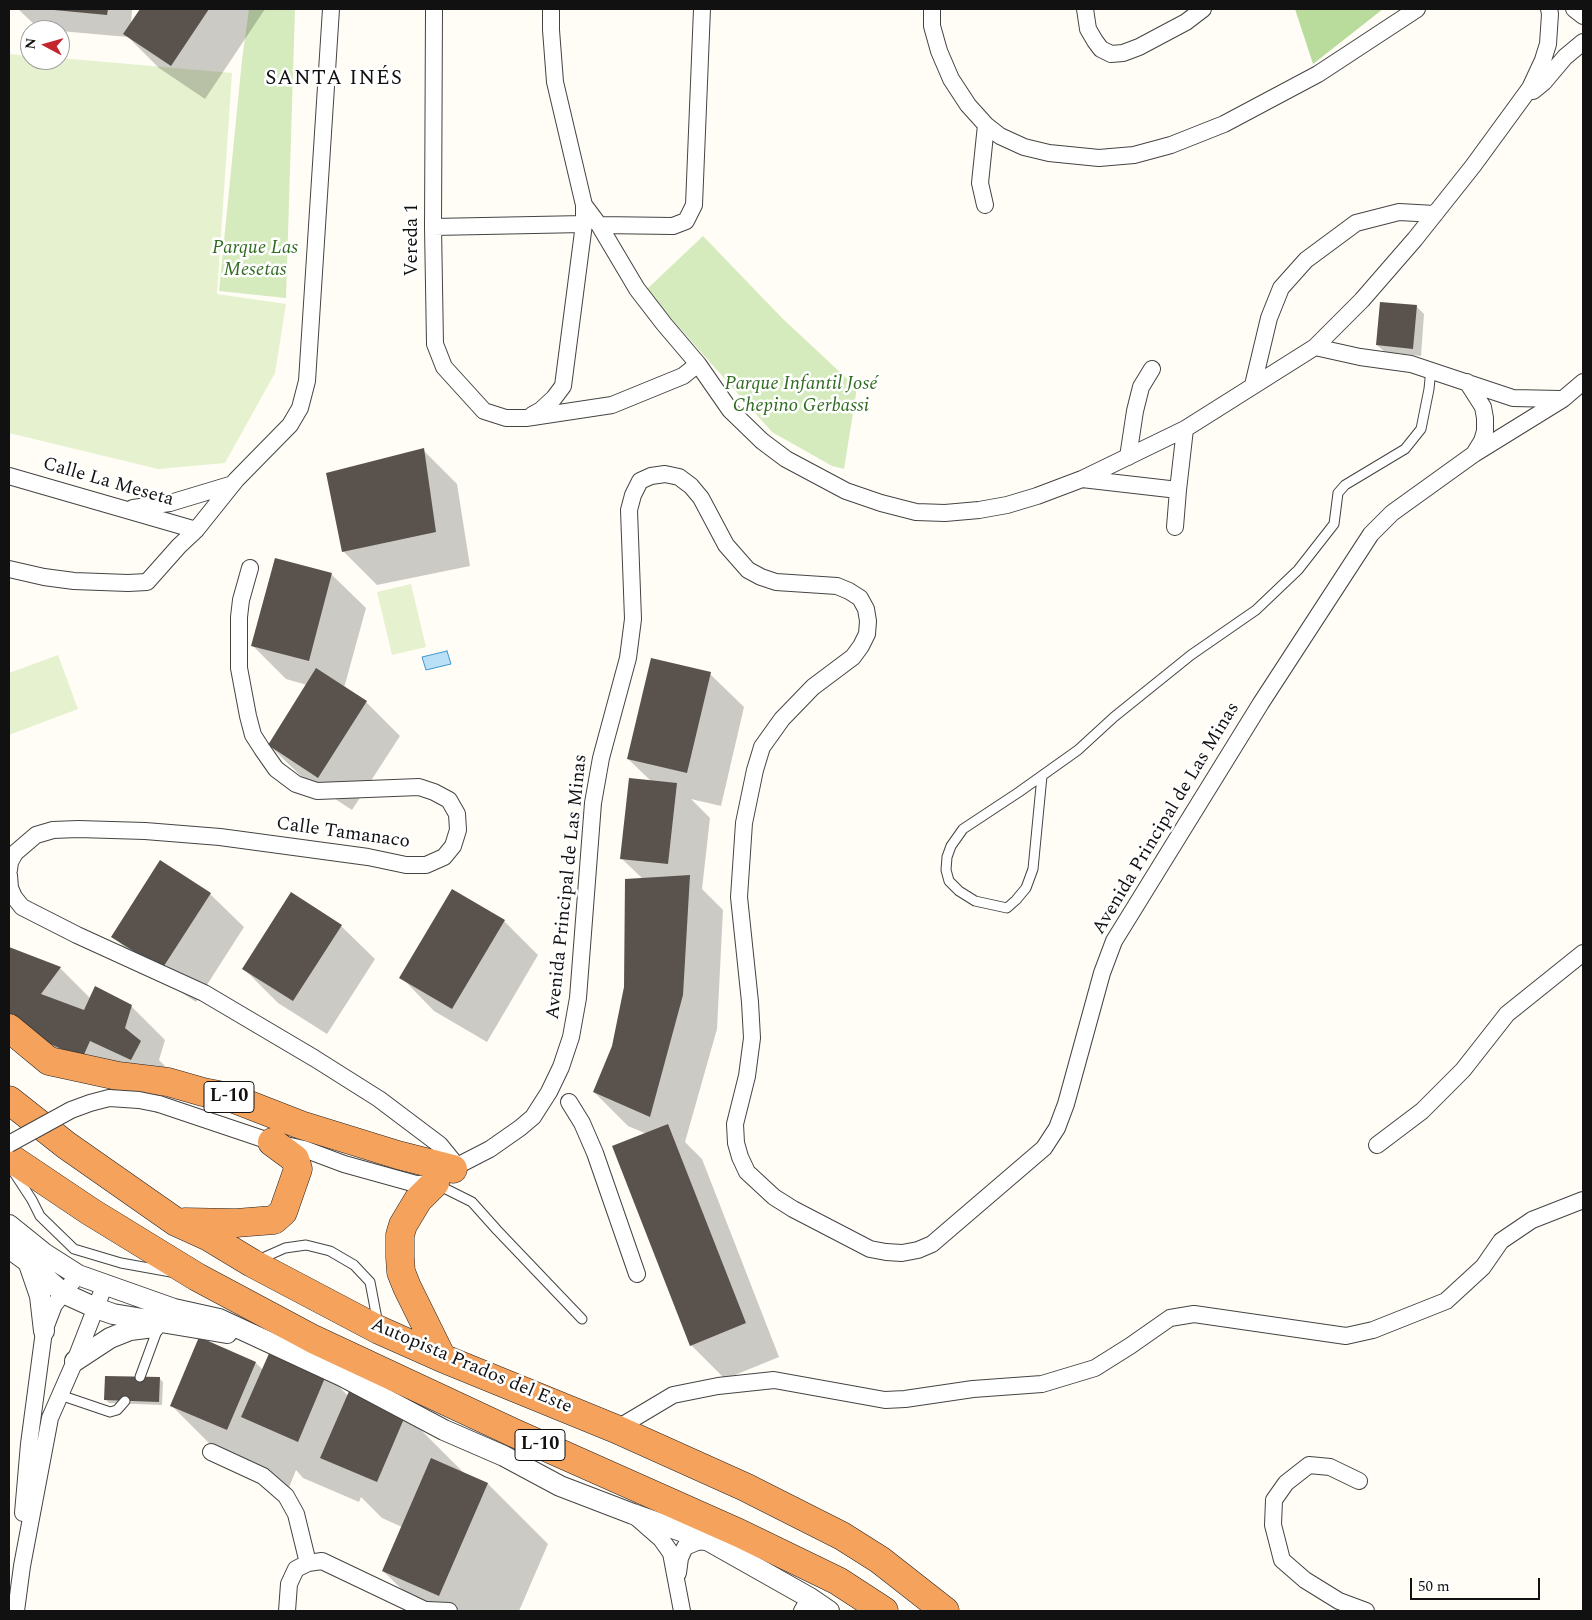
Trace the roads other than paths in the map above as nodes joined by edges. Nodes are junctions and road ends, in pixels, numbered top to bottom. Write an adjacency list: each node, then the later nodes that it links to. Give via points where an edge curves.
1 (331, 9): 33 (street, via 307,381 300,408 290,425)
2 (434, 9): 18 (street, Vereda 1)
3 (551, 9): 17 (street, via 555,82)
4 (702, 9): 17 (street, via 694,205 686,220 673,226)
5 (932, 9): 14 (street, via 932,26 939,52 951,79)
6 (1085, 9): 7 (street, via 1088,29 1095,42 1101,49 1117,54 1139,47)
7 (1203, 9)
8 (1417, 9): 14 (street, via 1318,74 1224,124 1171,145 1134,155 1099,158 1049,153 1024,147 1000,136)
9 (1549, 9): 13 (street, via 1549,31 1543,60)
10 (1574, 9): 11 (street)
11 (1583, 16)
12 (1583, 42): 13 (street)
13 (1521, 101): 16 (street)
14 (986, 125): 15 (street, via 980,183)
15 (985, 205)
16 (1435, 214): 19 (street, via 1362,300); 25 (street, via 1399,212 1356,223 1306,260 1281,288 1269,318)
17 (591, 225): 18 (street); 20 (street, via 637,289); 27 (street, via 563,386 541,410)
18 (433, 227): 27 (street, Vereda 1, via 435,344 444,367 484,411 506,418)
19 (1315, 347): 22 (street); 25 (street)
20 (698, 364): 27 (street, Vereda 1, via 682,376 612,405); 32 (street, via 730,410 762,441 814,475 881,503 916,512 979,510 1007,505)
21 (1152, 369): 30 (street, via 1141,387)
22 (1431, 369): 23 (street); 40 (lane, via 1421,430 1405,449 1345,485 1338,493 1334,524 1298,570 1256,610 1191,654 1078,750)
23 (1467, 382): 26 (street, via 1513,398); 29 (street, via 1483,407 1485,418 1482,441)
24 (1583, 382): 26 (street, Avenida Principal de Las Minas)
25 (1253, 385): 28 (street)
26 (1563, 399): 29 (street, Avenida Principal de Las Minas)
27 (526, 418)
28 (1185, 429): 30 (street); 34 (street)
29 (1474, 454): 52 (street, Avenida Principal de Las Minas, via 1392,513 1371,534 1184,827 1114,941 1102,972 1066,1104 1057,1128 1044,1148 932,1244 902,1253 870,1249 774,1197 747,1172 738,1150 735,1124 752,1038 739,897 744,823 755,770 762,747 782,719 813,687 853,657 861,646 867,634 866,609 860,598 837,586 761,578 748,570 726,545 691,486 679,477 665,474 640,481 629,510 633,619 628,658 601,758 593,803 578,998 570,1037 557,1076 533,1117 490,1149)
30 (1128, 457): 32 (street)
31 (9, 476): 35 (street, Calle La Meseta)
32 (1082, 479): 34 (street)
33 (233, 484): 35 (street, via 170,503); 37 (street)
34 (1178, 490): 36 (street)
35 (126, 509): 37 (street, Calle La Meseta)
36 (1175, 527)
37 (196, 530): 39 (street, via 147,582 74,581)
38 (250, 568): 41 (street, Calle Tamanaco, via 239,617 239,668 253,735 262,749 276,769 296,784 317,791 419,787 449,800 456,814 458,830 444,857 426,865 406,865 220,837 78,829 53,830 36,835 15,852)
39 (9, 569)
40 (1042, 776): 40 (lane, via 963,829 951,846 946,870 949,881 959,891 975,901 1007,908 1026,888 1033,869)
41 (9, 870)
42 (9, 875): 52 (street, via 10,888 22,908 204,993 380,1098 440,1145)
43 (1583, 953): 49 (street, via 1507,1014 1463,1070 1422,1111)
44 (9, 1028): 52 (highway, L-10, via 49,1061 118,1076 168,1082 229,1097 302,1125)
45 (9, 1100): 54 (highway, Autopista Prados del Este / L-10, via 66,1145)
46 (570, 1102): 59 (street, via 595,1153)
47 (272, 1142): 48 (street, bridge, via 159,1104 109,1098 71,1110); 52 (street, via 416,1184); 54 (highway, via 295,1159 298,1169 283,1212 274,1220)
48 (9, 1144)
49 (1377, 1145)
50 (9, 1157): 61 (highway, Autopista Prados del Este / L-10)
51 (9, 1162): 61 (lane, via 40,1216 74,1249 121,1263)
52 (448, 1173): 65 (lane); 71 (highway, via 418,1200 400,1235 401,1272 406,1287)
53 (1583, 1200): 76 (street, via 1532,1220 1501,1241 1482,1267 1446,1301 1373,1330 1346,1336 1194,1314 1170,1318 1095,1368 1042,1384 884,1400 774,1380 673,1394)
54 (176, 1222): 58 (highway, Autopista Prados del Este / L-10)
55 (9, 1225): 60 (street, via 39,1250)
56 (9, 1248): 57 (street)
57 (28, 1262): 63 (street); 69 (street, via 40,1296)
58 (252, 1263): 68 (highway, Autopista Prados del Este / L-10); 68 (lane, via 285,1248 306,1245 330,1251 354,1265 370,1282)
59 (637, 1274)
60 (78, 1275): 62 (street); 63 (street)
61 (197, 1277): 91 (highway, Autopista Prados del Este / L-10, via 313,1339 739,1533 838,1582)
62 (105, 1284): 64 (street); 70 (street, via 174,1309 219,1319)
63 (63, 1293): 64 (street); 69 (street, via 52,1309)
64 (96, 1308): 67 (street); 72 (street)
65 (582, 1319)
66 (158, 1327): 67 (street); 72 (street, via 130,1330 110,1338); 73 (lane)
67 (194, 1328): 70 (street)
68 (379, 1330): 71 (highway, Autopista Prados del Este / L-10)
69 (44, 1331): 82 (street, via 24,1488)
70 (252, 1334): 79 (street, via 560,1486)
71 (442, 1358): 76 (highway, Autopista Prados del Este / L-10)
72 (75, 1361): 74 (street)
73 (140, 1377)
74 (60, 1395): 75 (lane, via 110,1412); 82 (street, via 46,1433)
75 (126, 1401)
76 (616, 1429): 92 (highway, Autopista Prados del Este / L-10, via 745,1487 842,1536 880,1560)
77 (212, 1452): 81 (street, via 263,1476 286,1496 296,1514)
78 (1359, 1481): 93 (street, via 1330,1467 1309,1465 1286,1482 1274,1500 1273,1525 1282,1560 1305,1580 1340,1601)
79 (633, 1514): 80 (street); 83 (street, via 671,1553)
80 (709, 1541): 83 (street, via 685,1547); 84 (street)
81 (308, 1563): 86 (street, via 296,1569 288,1584); 87 (street, via 322,1561)
82 (22, 1566): 85 (street)
83 (677, 1583): 89 (street)
84 (806, 1605): 90 (street)
85 (16, 1611)
86 (287, 1611)
87 (427, 1611): 88 (street)
88 (449, 1611)
89 (682, 1611)
90 (829, 1611)
91 (884, 1611)
92 (945, 1611)
93 (1366, 1611)

